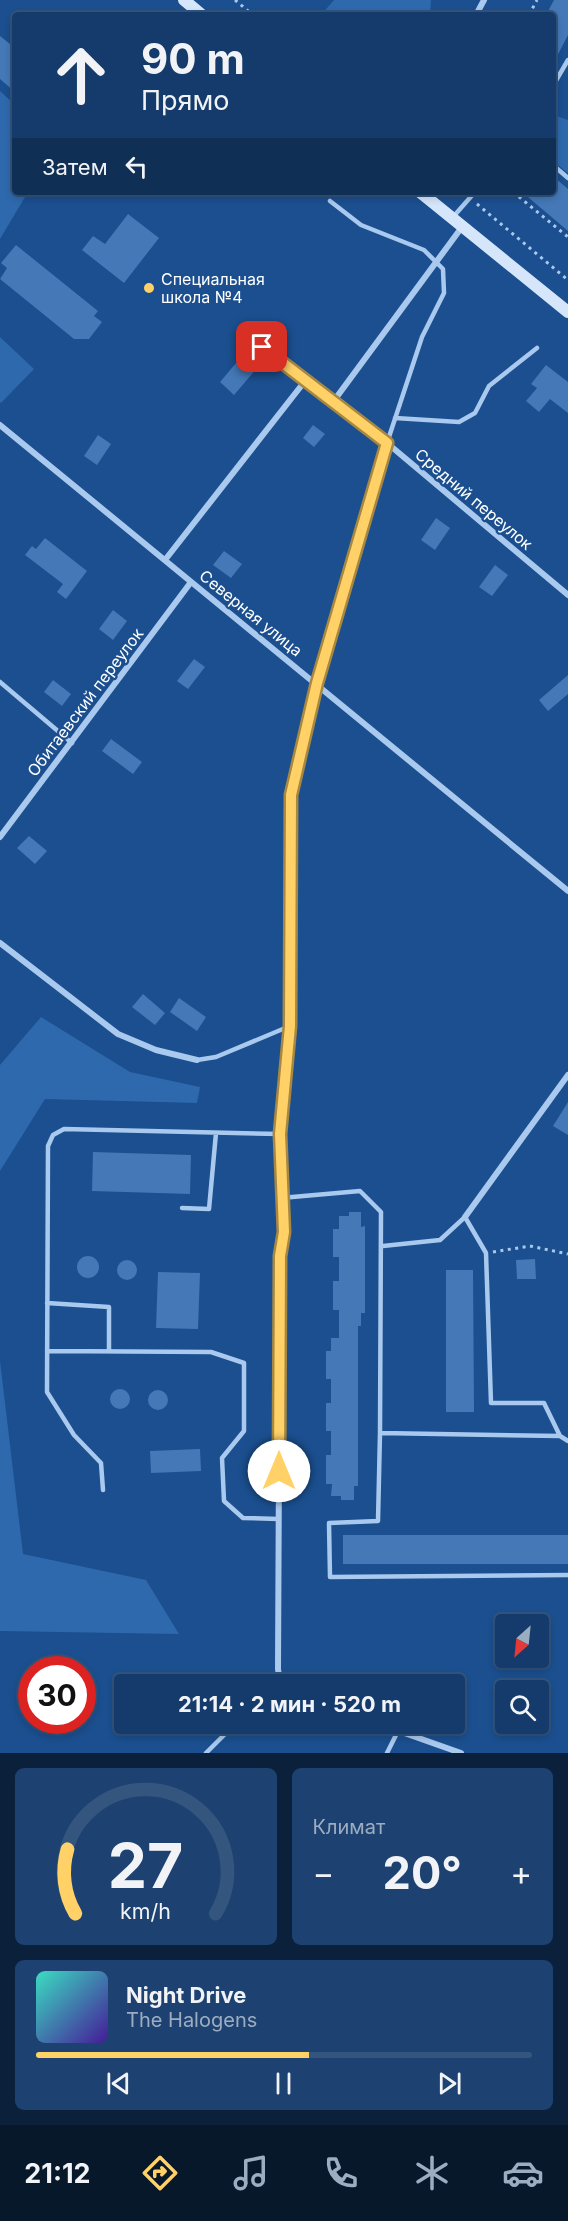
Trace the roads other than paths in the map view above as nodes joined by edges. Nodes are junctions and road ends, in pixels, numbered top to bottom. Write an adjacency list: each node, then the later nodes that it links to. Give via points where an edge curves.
1 (184, 0): 2 (main road)
2 (198, 12)
3 (568, 60): 4 (lane)
4 (556, 81)
5 (556, 168): 6 (lane)
6 (568, 178)
7 (424, 195): 10 (main road)
8 (472, 195): 10 (lane)
9 (330, 201): 11 (lane, via 361,225 424,250)
10 (458, 222): 11 (street); 12 (main road)
11 (437, 261): 16 (street); 17 (lane, via 443,269 444,293 422,337)
12 (568, 312)
13 (248, 335): 15 (street, Средний переулок)
14 (537, 348): 17 (lane, via 489,386 475,413 459,422)
15 (305, 381): 16 (street, Средний переулок); 20 (street)
16 (333, 402): 19 (street, Средний переулок)
17 (395, 418): 19 (lane)
18 (0, 425): 20 (street, Северная улица)
19 (387, 443): 22 (street, Средний переулок); 24 (street)
20 (165, 560): 21 (street, Северная улица)
21 (191, 582): 24 (street, Северная улица); 25 (street, Обитаевский переулок)
22 (568, 595)
23 (0, 682): 25 (lane)
24 (317, 683): 27 (street, Северная улица); 29 (street, via 291,795)
25 (72, 743): 26 (street, Обитаевский переулок)
26 (0, 837)
27 (568, 891)
28 (0, 943): 30 (street, via 118,1034 156,1050)
29 (290, 1026): 30 (lane, via 216,1057); 33 (street)
30 (197, 1060)
31 (568, 1075): 36 (street)
32 (216, 1133): 33 (lane); 35 (lane, via 209,1209); 38 (lane, via 64,1129 53,1135 48,1146)
33 (280, 1134): 34 (street)
34 (281, 1198): 37 (lane, via 360,1191 381,1212); 45 (street, via 284,1232 280,1256)
35 (182, 1208)
36 (465, 1217): 37 (lane, via 440,1240); 42 (lane, via 486,1253 490,1403 544,1403)
37 (382, 1246): 41 (lane)
38 (47, 1303): 39 (lane); 40 (lane, via 109,1307)
39 (47, 1351): 40 (lane); 44 (lane, via 47,1392 74,1435 101,1463)
40 (109, 1351): 45 (lane, via 211,1352 244,1363 244,1431 222,1458 224,1501 243,1518)
41 (380, 1433): 42 (lane); 46 (lane, via 378,1521 329,1523 330,1577)
42 (560, 1436): 43 (lane)
43 (568, 1441)
44 (103, 1490)
45 (279, 1519): 47 (street)
46 (568, 1575)
47 (279, 1674)
48 (225, 1734): 51 (lane)
49 (396, 1734): 52 (lane)
50 (407, 1734): 53 (street)
51 (206, 1753)
52 (387, 1753)
53 (461, 1753)

